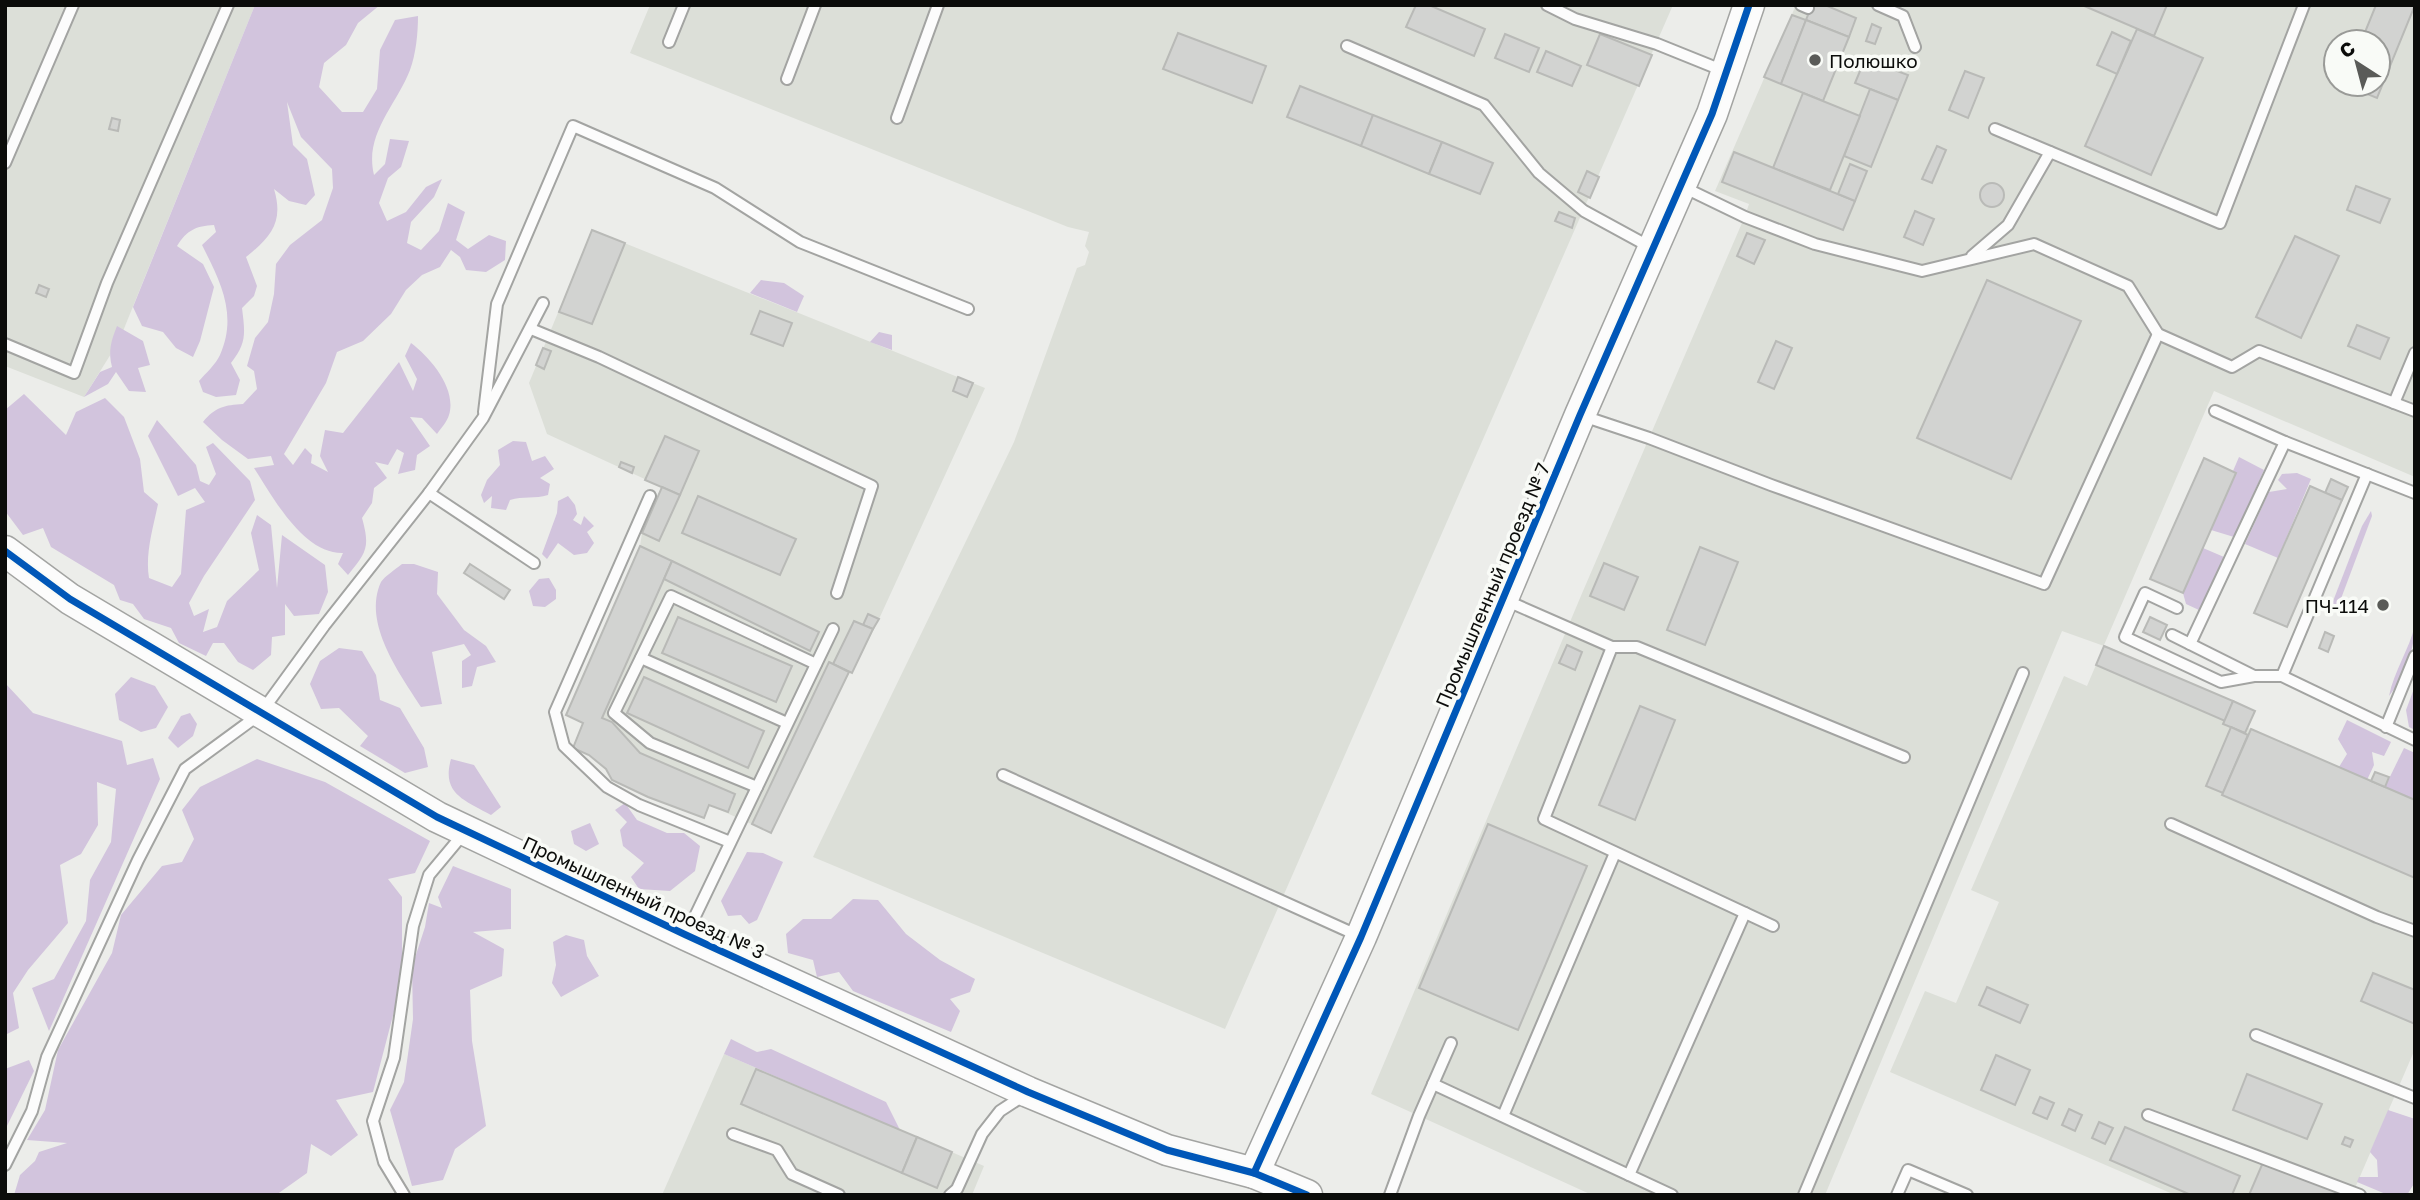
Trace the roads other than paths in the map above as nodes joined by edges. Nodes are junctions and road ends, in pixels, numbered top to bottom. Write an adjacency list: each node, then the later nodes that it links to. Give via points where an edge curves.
1 (73, 5): 18 (lane)
2 (228, 5): 26 (lane, via 107,283 74,373)
3 (684, 5): 10 (lane)
4 (815, 5): 14 (lane)
5 (1547, 5): 13 (lane)
6 (1749, 5): 13 (street, Промышленный проезд № 7)
7 (1878, 5): 12 (lane, via 1903,16)
8 (2304, 5): 17 (lane, via 2220,223)
9 (937, 6): 15 (lane)
10 (669, 42)
11 (1347, 46): 20 (lane, via 1484,105 1539,173 1584,211)
12 (1916, 47)
13 (1726, 72): 19 (street, Промышленный проезд № 7)
14 (787, 79)
15 (897, 118)
16 (1995, 128): 17 (lane)
17 (2050, 152): 21 (lane, via 2008,225)
18 (5, 163)
19 (1680, 186): 20 (street, Промышленный проезд № 7); 21 (lane, via 1815,244 1922,271)
20 (1653, 248): 31 (street, Промышленный проезд № 7)
21 (1969, 258): 25 (lane, via 2034,244 2128,286)
22 (544, 303): 24 (lane)
23 (968, 309): 32 (lane, via 800,242 715,188 573,126 497,304)
24 (531, 329): 32 (lane); 40 (lane, via 872,486)
25 (2158, 334): 28 (lane, via 2232,367 2259,351); 31 (lane, via 2045,584)
26 (5, 344)
27 (2415, 353): 28 (lane)
28 (2394, 403): 30 (lane)
29 (2215, 411): 33 (lane)
30 (2415, 411)
31 (1580, 415): 41 (street, Промышленный проезд № 7)
32 (483, 418): 35 (lane)
33 (2285, 442): 34 (lane); 45 (lane)
34 (2367, 474): 36 (lane); 52 (lane)
35 (429, 493): 39 (lane); 53 (lane)
36 (2415, 494)
37 (650, 496): 62 (lane, via 555,712 564,746 607,787)
38 (5, 551): 53 (street, Промышленный проезд № 3, via 70,599)
39 (534, 563)
40 (837, 593)
41 (1503, 599): 46 (lane); 68 (street, Промышленный проезд № 7)
42 (2177, 608): 51 (lane, via 2146,593 2125,636 2221,682)
43 (833, 629): 49 (lane)
44 (2172, 635): 45 (lane)
45 (2190, 644): 51 (lane)
46 (1612, 647): 57 (lane, via 1637,646); 63 (lane, via 1544,820)
47 (2415, 656): 55 (lane)
48 (641, 658): 49 (lane, via 671,596); 54 (lane); 59 (lane, via 614,713 650,743)
49 (816, 664): 54 (lane)
50 (2023, 673): 86 (lane)
51 (2254, 676): 52 (lane)
52 (2281, 676): 55 (lane)
53 (260, 714): 61 (street, Промышленный проезд № 3); 77 (lane, via 185,769 47,1057 32,1111)
54 (788, 723): 59 (lane)
55 (2386, 727): 56 (lane)
56 (2415, 740)
57 (1904, 757)
58 (1003, 775): 68 (lane)
59 (757, 788): 62 (lane)
60 (2171, 824): 66 (lane)
61 (466, 831): 67 (street, Промышленный проезд № 3); 80 (lane, via 429,875 413,926 394,1058 373,1121 384,1162)
62 (730, 842): 67 (lane)
63 (1615, 853): 64 (lane); 75 (lane)
64 (1745, 913): 65 (lane); 79 (lane)
65 (1773, 926)
66 (2415, 931)
67 (686, 935): 72 (street, Промышленный проезд № 3)
68 (1361, 937): 78 (street, Промышленный проезд № 7)
69 (2256, 1034): 73 (lane)
70 (1451, 1043): 71 (lane)
71 (1433, 1084): 75 (lane); 84 (lane)
72 (1028, 1092): 78 (street, Промышленный проезд № 3, via 1167,1150); 82 (lane, via 1000,1111 982,1134)
73 (2415, 1098)
74 (2148, 1115): 89 (lane)
75 (1503, 1116): 79 (lane)
76 (733, 1134): 81 (lane, via 777,1150 792,1174)
77 (5, 1165)
78 (1254, 1173): 83 (street, Промышленный проезд № 3)
79 (1629, 1175): 85 (lane)
80 (404, 1195)
81 (839, 1195)
82 (950, 1195)
83 (1307, 1195)
84 (1390, 1195)
85 (1672, 1195)
86 (1804, 1195)
87 (1897, 1195): 88 (lane, via 1908,1170)
88 (1967, 1195)
89 (2360, 1195)

